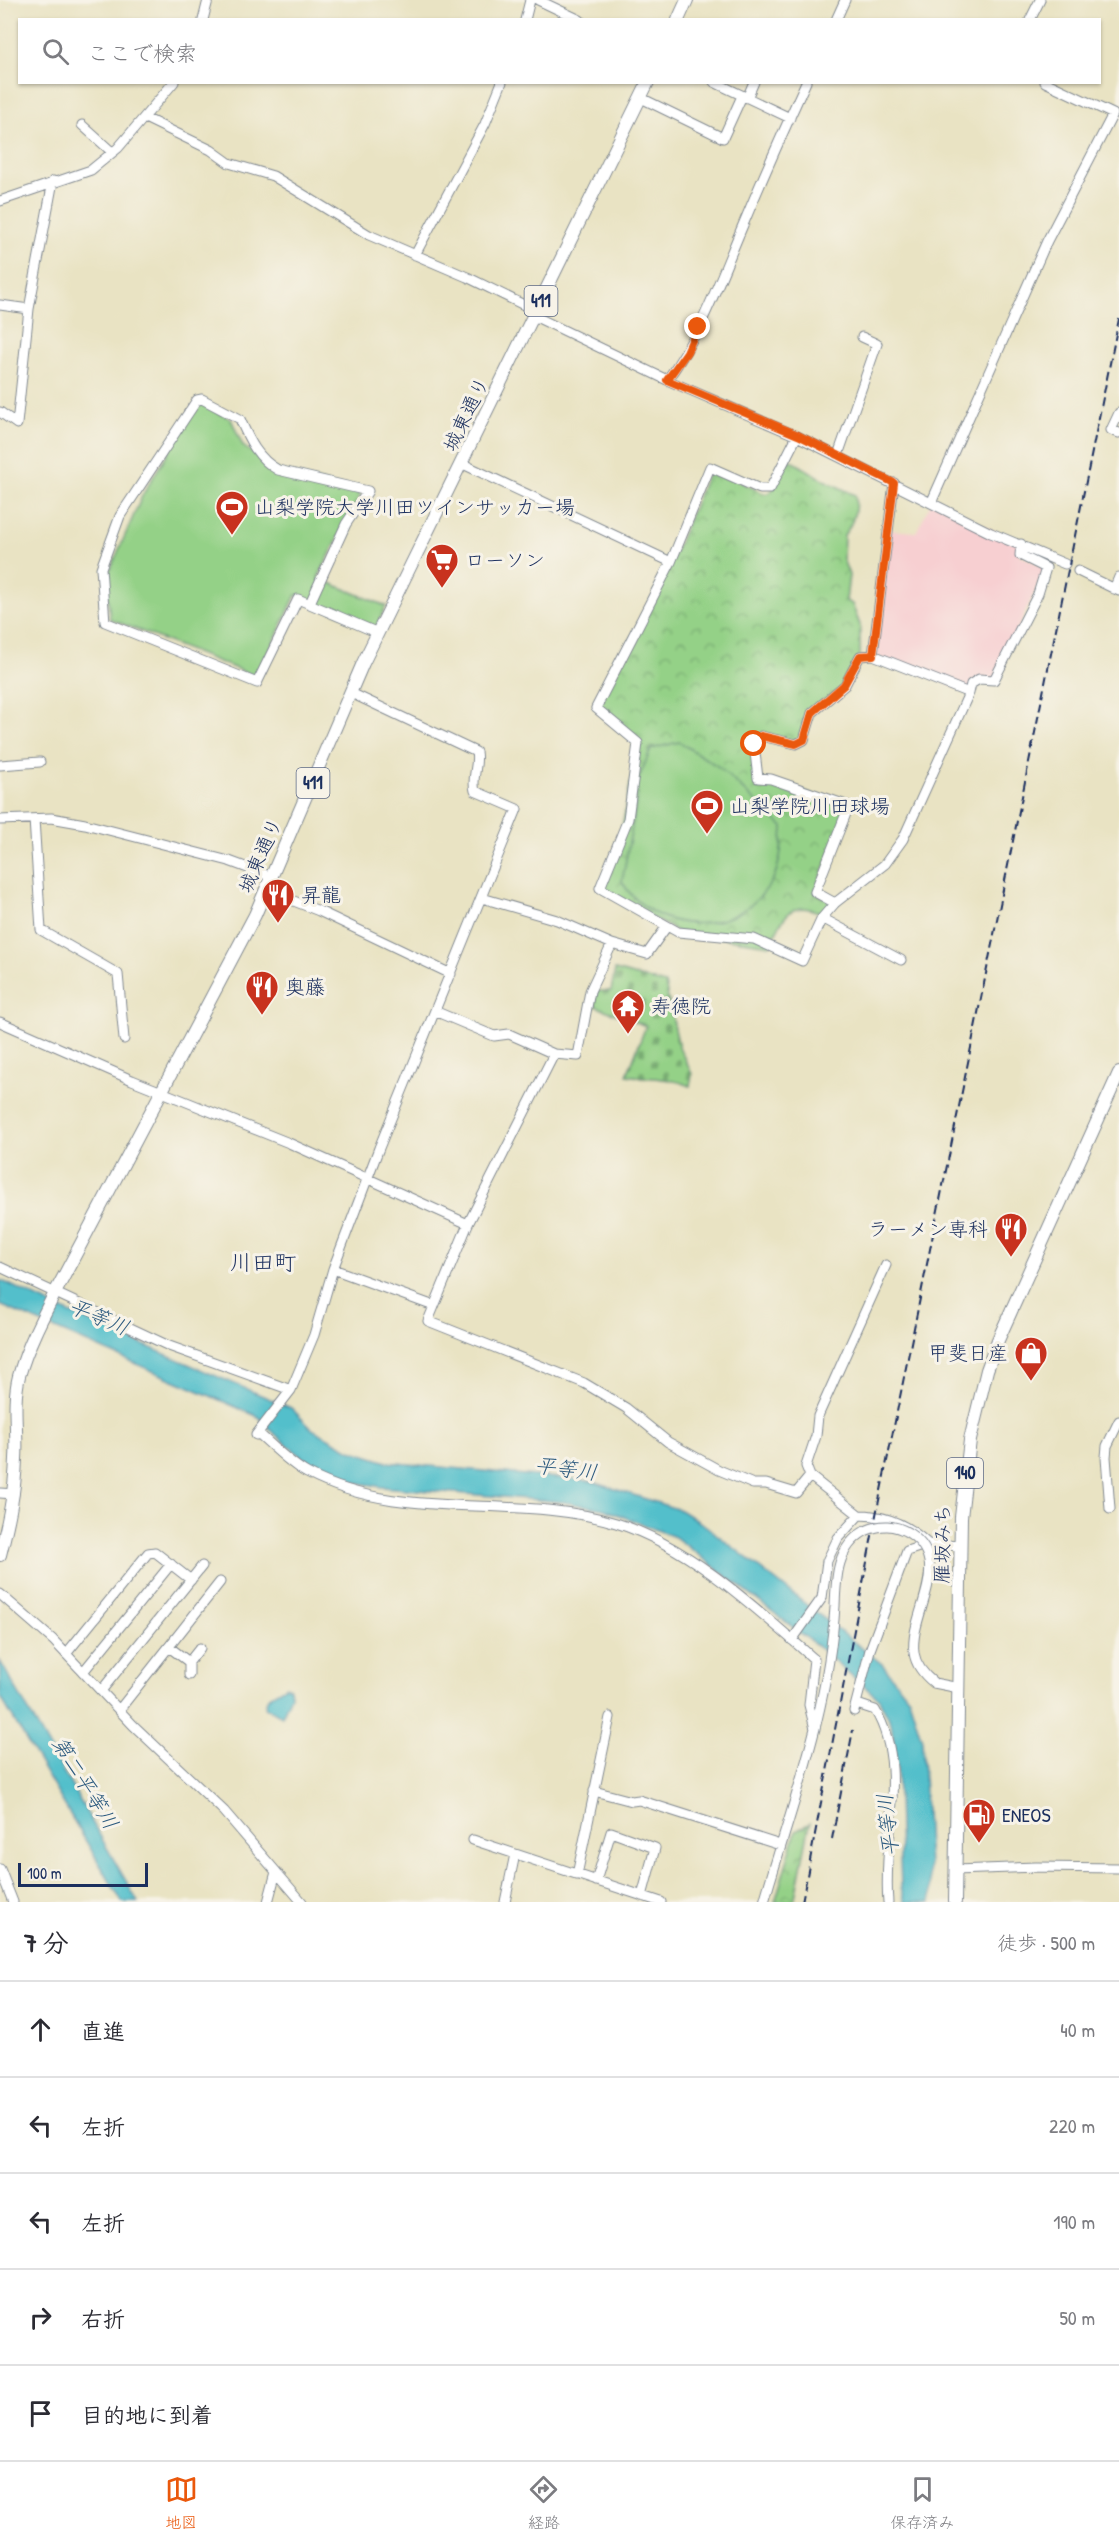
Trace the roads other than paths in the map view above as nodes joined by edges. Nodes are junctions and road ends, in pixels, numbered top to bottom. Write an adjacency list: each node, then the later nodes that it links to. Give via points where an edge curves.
1 (208, 0): 7 (street)
2 (530, 0): 8 (street)
3 (538, 0): 9 (street)
4 (687, 0): 10 (highway)
5 (845, 0): 11 (street)
6 (1040, 0): 12 (street)
7 (203, 18)
8 (526, 18)
9 (576, 18)
10 (679, 18)
11 (837, 18)
12 (1031, 18)
13 (172, 84): 22 (street)
14 (501, 84): 28 (street, via 485,124)
15 (647, 84): 21 (highway, 城東通り / 411)
16 (718, 84): 20 (street)
17 (753, 84): 20 (street)
18 (805, 84): 23 (street)
19 (1049, 84): 41 (street, via 1113,114 1047,241)
20 (745, 97): 21 (street, via 723,138); 23 (street)
21 (641, 98): 31 (highway, 城東通り / 411)
22 (145, 118): 25 (street); 28 (street, via 229,163 273,176 369,235)
23 (790, 118): 33 (street, via 759,185 720,287 687,352)
24 (82, 125): 25 (street)
25 (112, 152): 26 (street, via 91,170)
26 (53, 182): 27 (street); 30 (street)
27 (0, 201)
28 (415, 255): 31 (street, via 530,308)
29 (0, 305): 30 (street)
30 (29, 309): 34 (street, via 16,424)
31 (534, 316): 33 (street); 39 (highway, 城東通り / 411)
32 (862, 337): 38 (street, via 878,344)
33 (667, 380): 37 (street)
34 (0, 412)
35 (1119, 413): 36 (street, via 1111,430)
36 (1119, 433)
37 (798, 435): 38 (street); 43 (street, via 770,489 760,489 710,467)
38 (838, 455): 40 (street)
39 (463, 464): 43 (street); 49 (highway, 城東通り / 411)
40 (894, 483): 41 (street); 50 (street)
41 (932, 501): 42 (street, via 991,533)
42 (1021, 544): 44 (street); 52 (street, via 1020,555 1046,568 1038,594 994,680 979,679 971,684)
43 (671, 562): 62 (street, via 596,708 638,743 628,819 600,888)
44 (1065, 564)
45 (1078, 571): 47 (street)
46 (1119, 577): 47 (street)
47 (1117, 590)
48 (310, 603): 48 (street, via 298,599 257,683 105,622 101,568 120,516 197,400 240,419 248,440 265,463 344,488 368,491 346,524); 49 (street)
49 (378, 633): 51 (highway, 城東通り / 411)
50 (873, 655): 52 (street); 60 (street, via 860,656 844,685 812,713 804,740 796,744 761,736 754,744 758,778 849,806 815,892)
51 (351, 693): 57 (highway, 城東通り / 411); 59 (street, via 476,752 475,791 517,809)
52 (969, 693): 60 (street, via 903,839 885,864)
53 (40, 762): 54 (street)
54 (0, 765)
55 (34, 819): 56 (street); 57 (street, via 85,824 248,866); 68 (street, via 41,930 118,975)
56 (0, 820)
57 (272, 877): 58 (highway, 城東通り / 411)
58 (266, 890): 65 (street); 71 (highway, 城東通り / 411)
59 (482, 898): 63 (street, via 557,920); 65 (street)
60 (835, 903): 61 (street)
61 (822, 918): 62 (street, via 802,961 754,939 678,932); 64 (street)
62 (667, 926): 63 (street, via 647,954)
63 (612, 944): 69 (street, via 590,991 578,1056)
64 (901, 960)
65 (451, 974): 66 (street)
66 (437, 1012): 69 (street, via 494,1036 509,1034); 72 (street)
67 (0, 1022): 71 (street)
68 (124, 1039)
69 (554, 1054): 73 (street)
70 (1119, 1073): 87 (highway, 雁坂みち / 140, via 987,1370 966,1466)
71 (163, 1092): 72 (street); 77 (highway, 城東通り / 411)
72 (369, 1179): 73 (street); 76 (street)
73 (468, 1224): 78 (street)
74 (886, 1265): 81 (street, via 818,1416 806,1466)
75 (0, 1267): 77 (street)
76 (333, 1269): 78 (street); 79 (street, via 314,1335)
77 (54, 1294): 79 (street, via 169,1346); 83 (highway, 城東通り / 411, via 19,1378)
78 (434, 1306): 81 (street, via 428,1321 584,1383 626,1408 668,1442 719,1470 753,1484 796,1493)
79 (291, 1390): 94 (street, via 258,1433 306,1472 353,1493 402,1501 566,1512 639,1531 670,1546)
80 (1119, 1421): 84 (street, via 1107,1446)
81 (810, 1476): 85 (street)
82 (0, 1493): 83 (street)
83 (14, 1494): 88 (highway, 城東通り / 411)
84 (1110, 1509)
85 (859, 1515): 86 (street, via 882,1517 917,1534); 94 (street, via 838,1538 827,1561 822,1598)
86 (928, 1544): 87 (street); 123 (street, via 907,1551 870,1650 856,1704 875,1710 888,1743 892,1785)
87 (960, 1546): 101 (highway, 雁坂みち / 140)
88 (0, 1555)
89 (171, 1564): 91 (street); 97 (street, via 155,1552 148,1553); 99 (street)
90 (202, 1566): 91 (street)
91 (191, 1580): 102 (street)
92 (220, 1582): 95 (street)
93 (0, 1594): 97 (street)
94 (795, 1637): 105 (street, via 814,1659 809,1706)
95 (169, 1647): 98 (street); 103 (street)
96 (200, 1648): 98 (street)
97 (66, 1654): 99 (street)
98 (189, 1662): 100 (street)
99 (83, 1672): 102 (street)
100 (189, 1675)
101 (959, 1688): 105 (street, bridge, via 934,1683 919,1668 914,1652 930,1576 927,1554 916,1538 892,1526 865,1530 842,1554 828,1665); 112 (highway, 雁坂みち / 140)
102 (101, 1691): 103 (street)
103 (119, 1710): 113 (street, via 224,1811)
104 (610, 1718): 106 (street)
105 (815, 1729): 108 (street)
106 (594, 1791): 108 (street, via 639,1800); 114 (street)
107 (473, 1840): 109 (street)
108 (780, 1845): 122 (street)
109 (515, 1854): 114 (street); 120 (street)
110 (1119, 1868): 112 (street)
111 (0, 1869): 117 (street)
112 (955, 1870): 124 (highway, 雁坂みち / 140)
113 (276, 1872): 118 (street); 119 (street)
114 (577, 1875): 115 (street)
115 (596, 1881): 116 (street); 116 (street, via 611,1832 655,1848)
116 (642, 1896): 121 (street)
117 (13, 1902)
118 (268, 1902)
119 (302, 1902)
120 (505, 1902)
121 (661, 1902)
122 (764, 1902)
123 (888, 1902)
124 (955, 1902)

